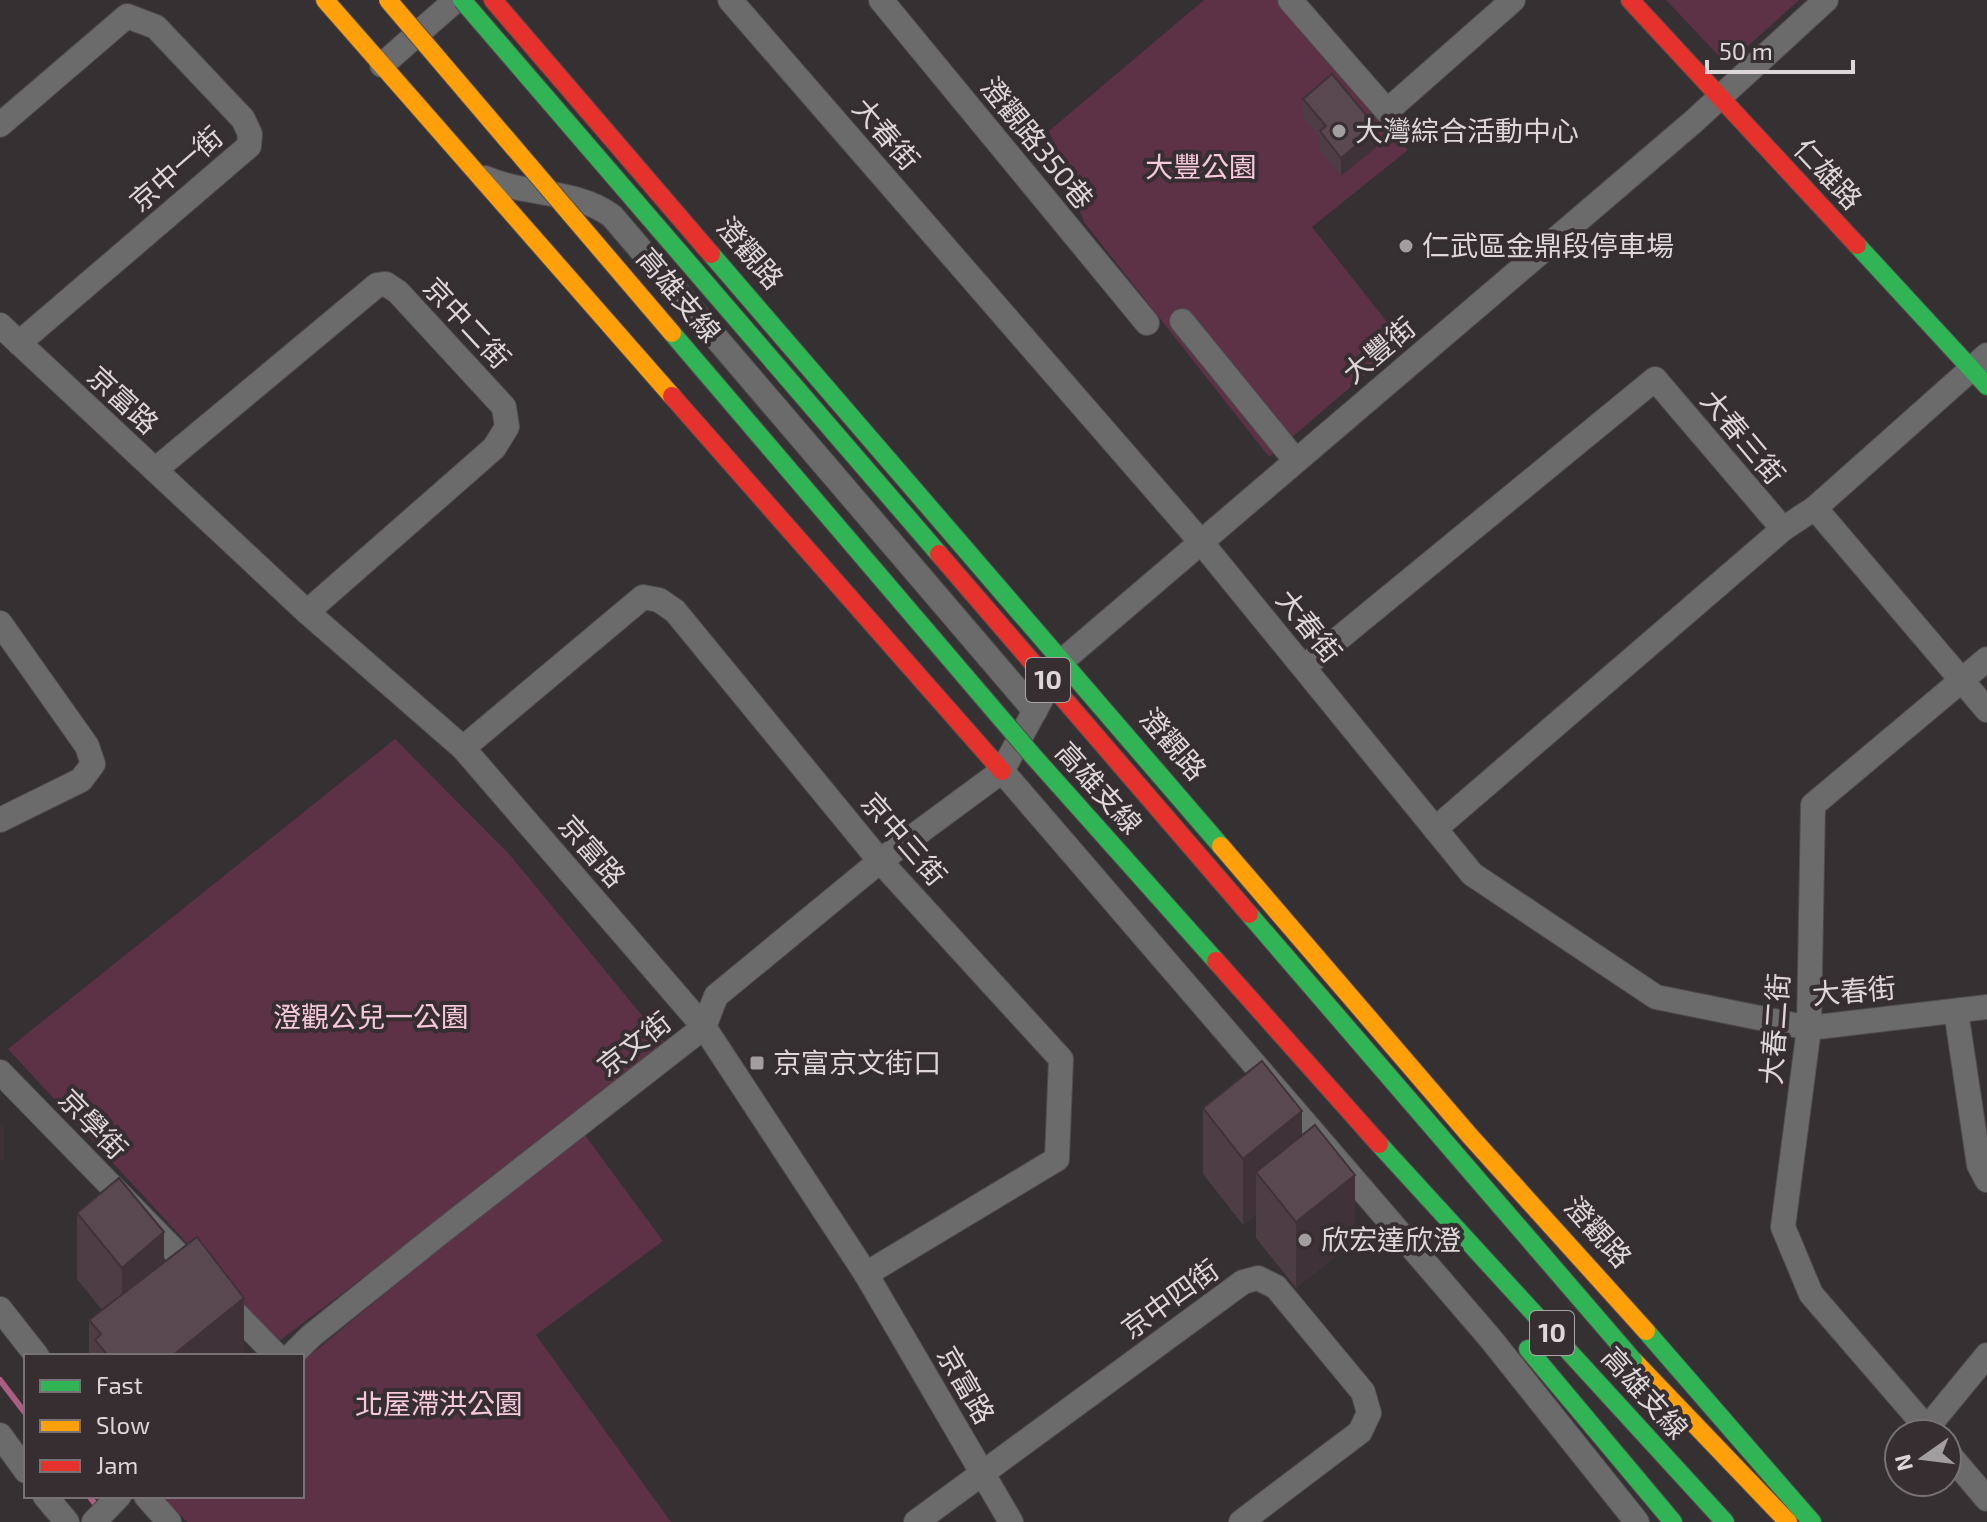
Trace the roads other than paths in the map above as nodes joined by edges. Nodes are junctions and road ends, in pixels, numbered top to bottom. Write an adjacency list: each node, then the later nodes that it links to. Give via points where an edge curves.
1 (325, 0): 11 (main road)
2 (388, 0): 43 (main road, 高雄支線 / 10, bridge, via 1034,757)
3 (459, 0): 11 (street); 53 (main road, 高雄支線 / 10, bridge)
4 (493, 0): 28 (main road, 澄觀路)
5 (730, 0): 24 (street, 大春街)
6 (881, 0): 16 (street, 澄觀路350巷)
7 (1290, 0): 8 (street, via 1387,111)
8 (1513, 0)
9 (1630, 0): 12 (main road, 仁雄路)
10 (1826, 0): 12 (street, 大豐街)
11 (382, 65): 14 (main road)
12 (1719, 98): 19 (main road, 仁雄路); 20 (street, 大豐街)
13 (0, 125): 18 (street, 京中一街, via 127,16 156,27 243,119 250,134 249,146)
14 (479, 176): 32 (street, via 509,188 593,202 612,216); 34 (main road)
15 (1182, 321): 20 (street)
16 (1147, 323)
17 (0, 325): 18 (street, 京富路)
18 (19, 343): 21 (street, 京富路)
19 (1982, 369): 22 (street)
20 (1296, 461): 24 (street, 大豐街)
21 (155, 470): 25 (street, 京富路); 25 (street, 京中二街, via 377,285 398,292 504,407 507,427 494,448)
22 (1815, 508): 23 (street); 30 (street)
23 (1783, 529): 29 (street, 大春三街, via 1655,379); 36 (street)
24 (1201, 542): 28 (street, 大豐街); 29 (street, 大春街)
25 (307, 612): 33 (street, 京富路)
26 (0, 623): 35 (street, via 87,746 93,764 81,780)
27 (1987, 659): 30 (street, 大春二街)
28 (1062, 661): 32 (street, 大豐街); 75 (main road, 澄觀路, via 1470,1136)
29 (1304, 667): 36 (street, 大春街)
30 (1963, 681): 31 (street); 41 (street, 大春二街, via 1813,805)
31 (1987, 710)
32 (1035, 711): 34 (street, 大豐街)
33 (463, 748): 37 (street, 京中三街, via 643,597 659,600 675,611); 40 (street, 京富路)
34 (1002, 771): 37 (street, 京文街); 70 (street, via 1490,1338)
35 (0, 820)
36 (1435, 829): 41 (street, 大春街, via 1472,874 1656,997)
37 (880, 861): 40 (street, 京文街, via 716,996); 46 (street, 京中三街, via 1061,1059 1057,1159)
38 (1987, 1007): 39 (street, 大春街)
39 (1956, 1011): 41 (street, 大春街); 44 (street, via 1979,1165)
40 (704, 1027): 46 (street, 京富路); 51 (street, 京文街)
41 (1809, 1028): 54 (street, 大春二街, via 1783,1227 1811,1294)
42 (0, 1072): 50 (street, 京學街)
43 (1379, 1144): 45 (main road, via 1408,1201); 72 (main road, 高雄支線 / 10)
44 (1987, 1180)
45 (1427, 1225)
46 (866, 1274): 59 (street, 京富路)
47 (0, 1309): 49 (street)
48 (1515, 1332): 71 (main road)
49 (35, 1354)
50 (275, 1354)
51 (293, 1354)
52 (1987, 1355): 55 (street)
53 (1633, 1360): 73 (main road, 高雄支線 / 10); 74 (main road)
54 (1918, 1418)
55 (1939, 1418)
56 (0, 1435): 57 (street)
57 (24, 1468)
58 (1963, 1471): 63 (street)
59 (984, 1475): 67 (street, 京中四街); 68 (street, 京富路); 69 (street, 京中四街, via 1243,1282 1258,1278 1276,1287 1363,1392 1369,1413 1360,1432)
60 (47, 1498): 64 (street)
61 (117, 1498): 65 (street)
62 (148, 1498): 66 (street)
63 (1987, 1499)
64 (67, 1522)
65 (94, 1522)
66 (169, 1522)
67 (916, 1522)
68 (1011, 1522)
69 (1241, 1522)
70 (1637, 1522)
71 (1673, 1522)
72 (1725, 1522)
73 (1764, 1522)
74 (1788, 1522)
75 (1812, 1522)

